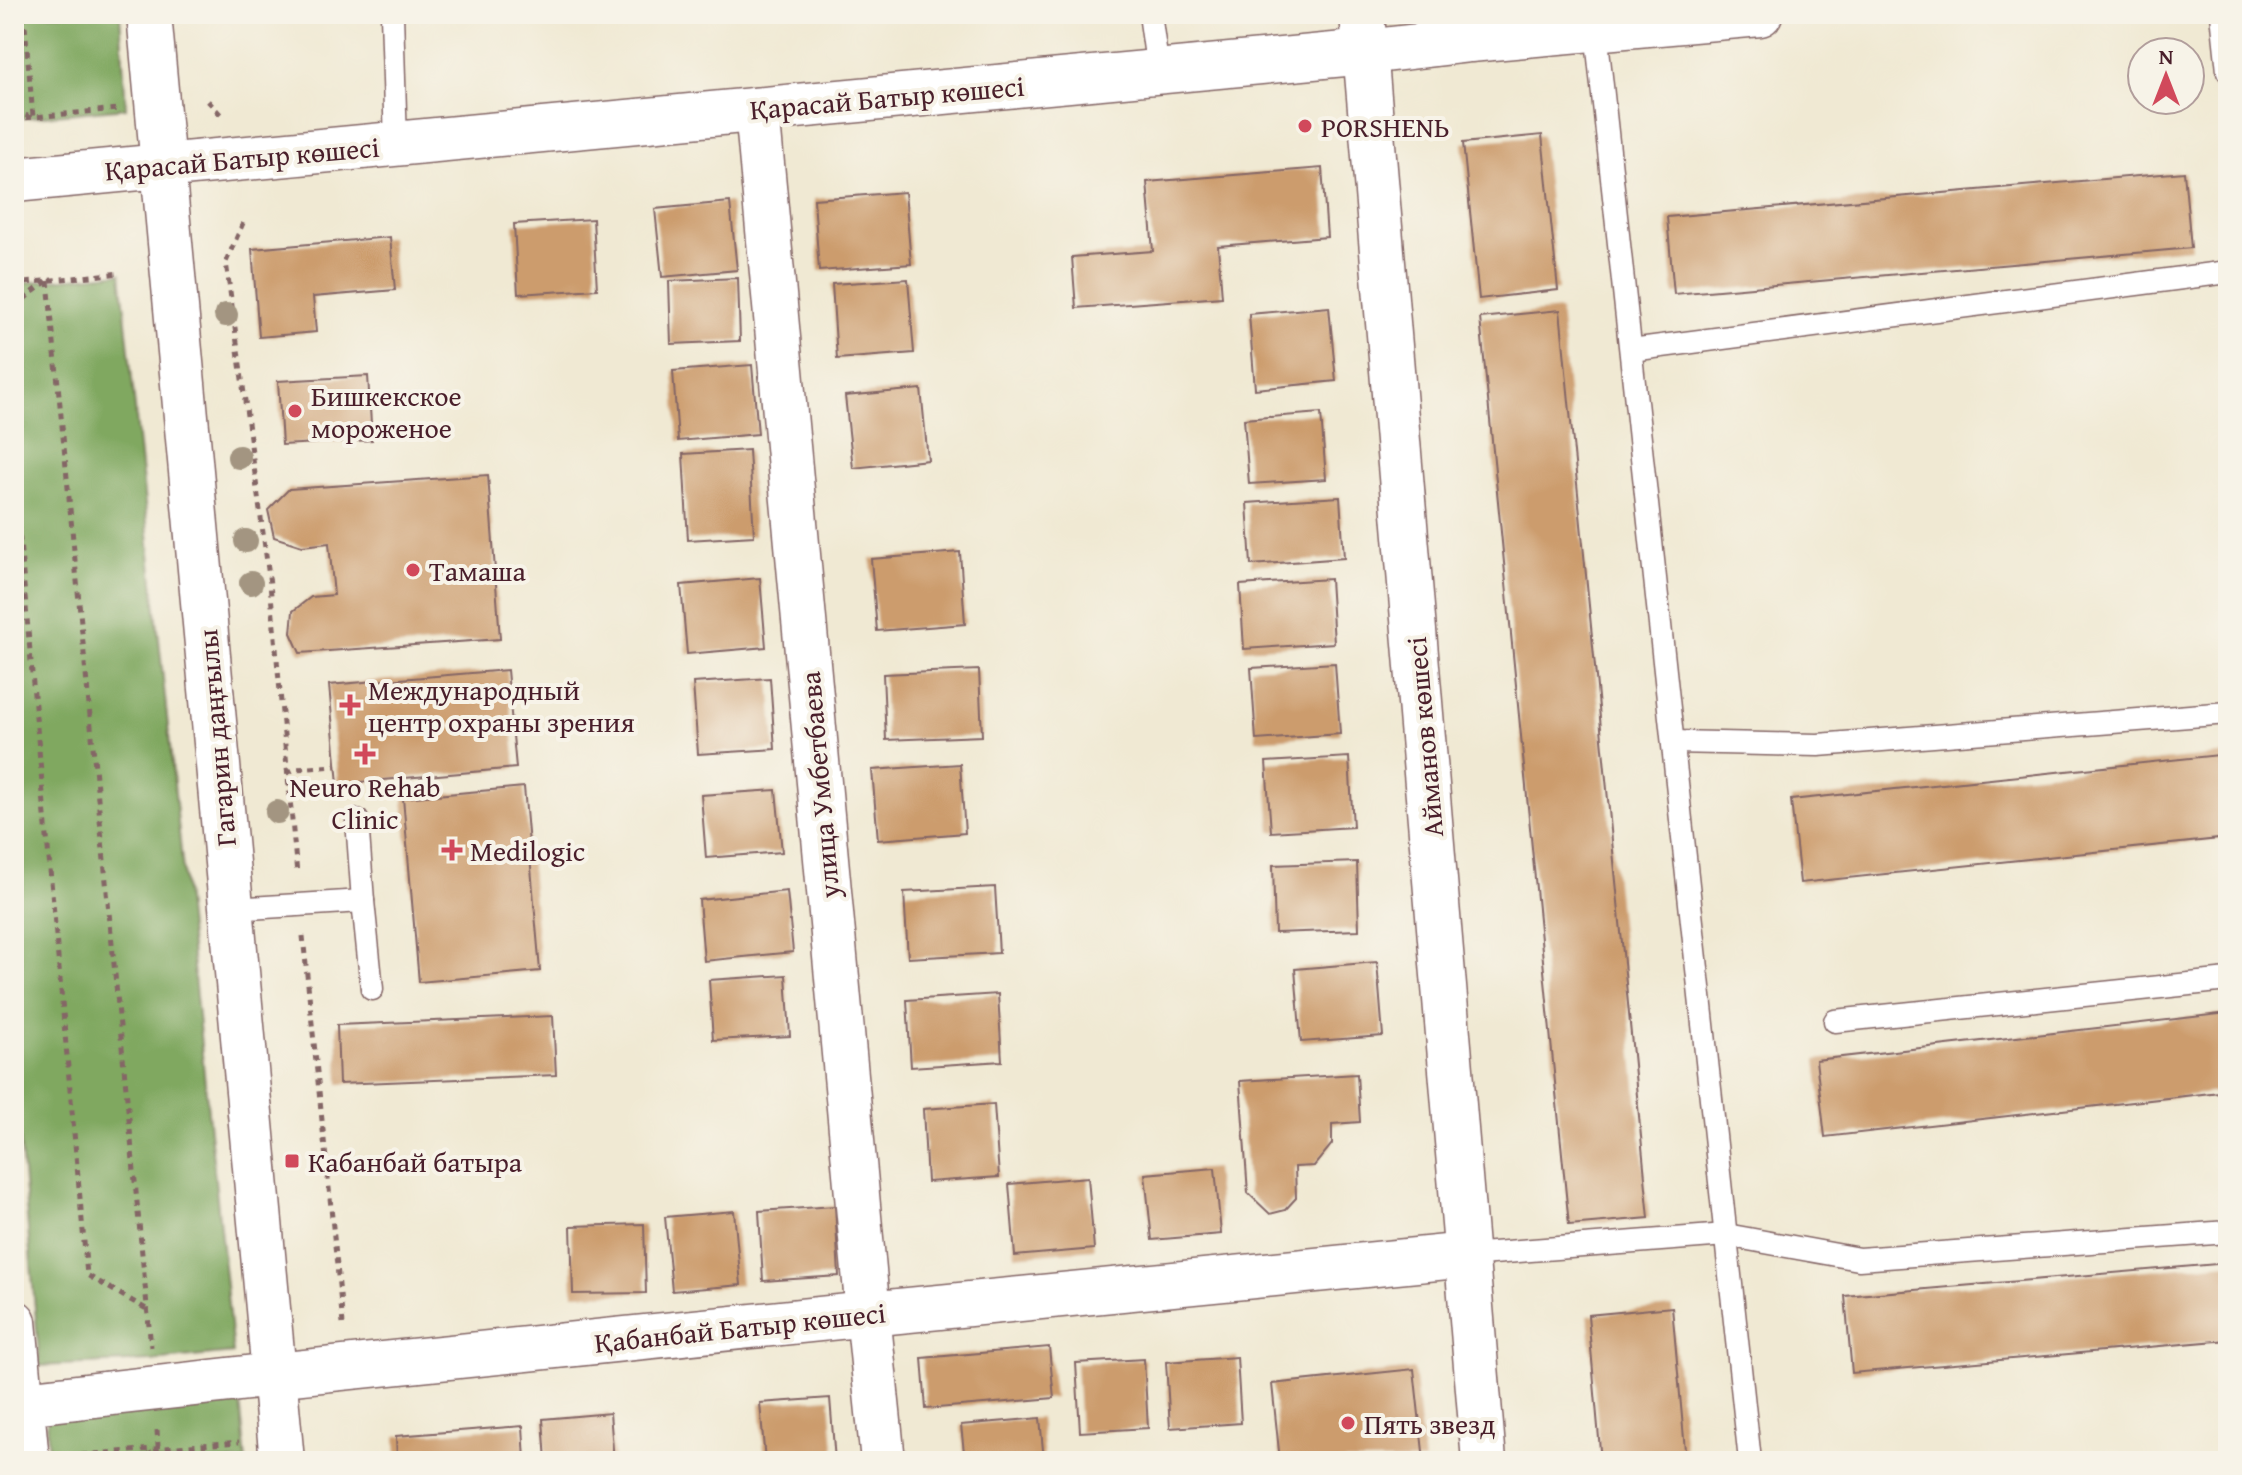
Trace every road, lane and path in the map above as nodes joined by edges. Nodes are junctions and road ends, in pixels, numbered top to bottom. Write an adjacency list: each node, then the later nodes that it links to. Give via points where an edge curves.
1 (24, 14): 14 (path)
2 (149, 14): 17 (street, Гагарин даңғылы)
3 (392, 14): 16 (lane)
4 (1150, 14): 9 (lane)
5 (1760, 14): 7 (street, Қарасай Батыр көшесі)
6 (2222, 14): 10 (lane)
7 (1596, 30): 8 (street, Қарасай Батыр көшесі, via 1470,40); 25 (lane)
8 (1364, 33): 9 (street, Қарасай Батыр көшесі); 40 (street, Айманов көшесі)
9 (1158, 71): 12 (street, Қарасай Батыр көшесі)
10 (2228, 71)
11 (126, 108): 14 (path)
12 (757, 110): 16 (street, Қарасай Батыр көшесі); 42 (street, улица Умбетбаева)
13 (14, 112): 14 (path)
14 (33, 117): 15 (path)
15 (14, 119)
16 (396, 144): 17 (street, Қарасай Батыр көшесі)
17 (163, 166): 18 (street, Қарасай Батыр көшесі); 34 (street, Гагарин даңғылы)
18 (14, 180)
19 (243, 223): 30 (path, via 226,262 270,584)
20 (2228, 272): 25 (lane)
21 (121, 273): 22 (path)
22 (48, 281): 23 (path); 24 (path); 41 (path)
23 (14, 284)
24 (14, 307)
25 (1631, 350): 28 (lane)
26 (14, 476): 41 (path, via 87,1275)
27 (2228, 713): 28 (lane, via 1818,745)
28 (1673, 742): 39 (lane)
29 (336, 766): 30 (path)
30 (287, 773): 33 (path)
31 (357, 820): 32 (lane)
32 (363, 901): 33 (lane); 36 (lane)
33 (300, 905): 34 (lane); 44 (path)
34 (231, 909): 46 (street, Гагарин даңғылы)
35 (2228, 980): 37 (lane)
36 (372, 989)
37 (1835, 1021)
38 (2228, 1232): 39 (lane, via 1859,1259)
39 (1726, 1235): 40 (lane); 55 (lane)
40 (1467, 1255): 42 (street, Қабанбай Батыр көшесі); 54 (street, Айманов көшесі)
41 (148, 1310): 45 (path)
42 (868, 1314): 46 (street, Қабанбай Батыр көшесі); 53 (street, улица Умбетбаева)
43 (14, 1322): 47 (street)
44 (345, 1334)
45 (152, 1361)
46 (274, 1375): 47 (street, Қабанбай Батыр көшесі); 52 (street, Гагарин даңғылы)
47 (18, 1404): 50 (street)
48 (244, 1441): 49 (path)
49 (158, 1450): 50 (path); 51 (path)
50 (46, 1459)
51 (137, 1461)
52 (282, 1461)
53 (883, 1461)
54 (1484, 1461)
55 (1750, 1461)

